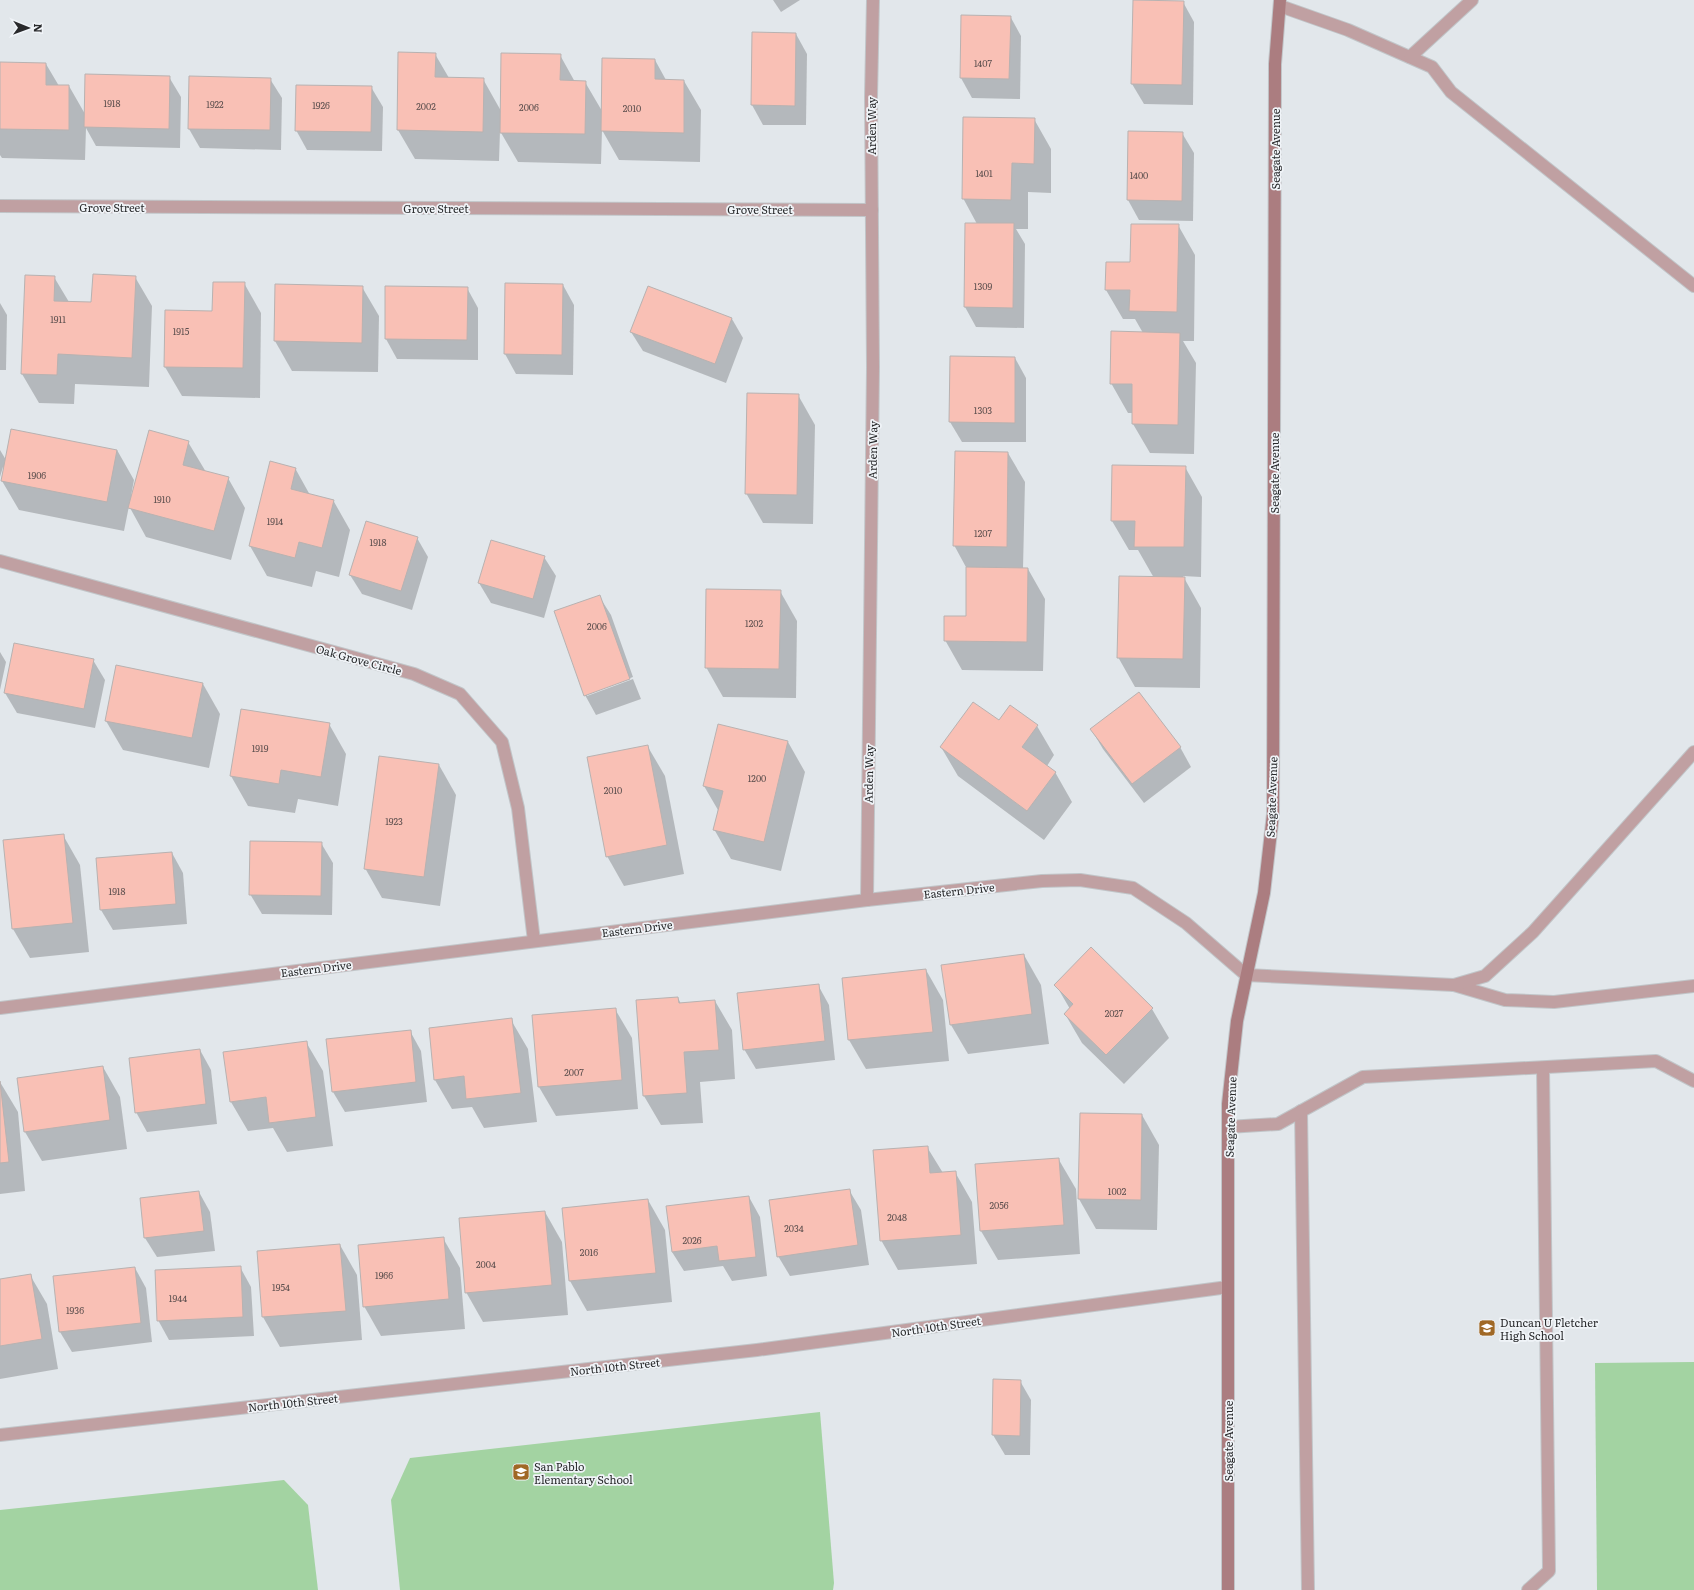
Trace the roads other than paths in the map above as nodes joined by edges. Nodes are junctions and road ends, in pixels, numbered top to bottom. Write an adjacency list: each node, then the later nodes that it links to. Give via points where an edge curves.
1 (873, 0): 6 (street, Arden Way)
2 (1472, 0): 4 (street)
3 (1280, 3): 4 (street); 12 (street, Seagate Avenue, via 1276,64 1273,814 1264,893)
4 (1410, 57): 7 (street, via 1432,67 1451,92)
5 (0, 206): 6 (street, Grove Street)
6 (872, 210): 10 (street, Arden Way, via 873,367)
7 (1694, 286)
8 (0, 561): 11 (street, Oak Grove Circle, via 414,674 460,694 502,742 518,808)
9 (1694, 752): 13 (street, via 1533,932 1485,976)
10 (867, 900): 11 (street, Eastern Drive); 12 (street, Eastern Drive, via 1057,881 1080,880 1133,888 1186,923)
11 (534, 941): 15 (street, Eastern Drive)
12 (1246, 975): 13 (street); 19 (street, Seagate Avenue, via 1237,1021)
13 (1454, 985): 14 (street, via 1505,1000 1554,1002)
14 (1694, 986)
15 (0, 1008)
16 (1543, 1068): 17 (street, via 1656,1061); 18 (street, via 1363,1077); 24 (street, via 1549,1571)
17 (1694, 1081)
18 (1301, 1111): 19 (street, via 1278,1124); 23 (street)
19 (1228, 1127): 20 (street, Seagate Avenue)
20 (1228, 1287): 21 (street, North 10th Street, via 757,1350); 22 (street, Seagate Avenue)
21 (0, 1435)
22 (1228, 1590)
23 (1308, 1590)
24 (1528, 1590)

